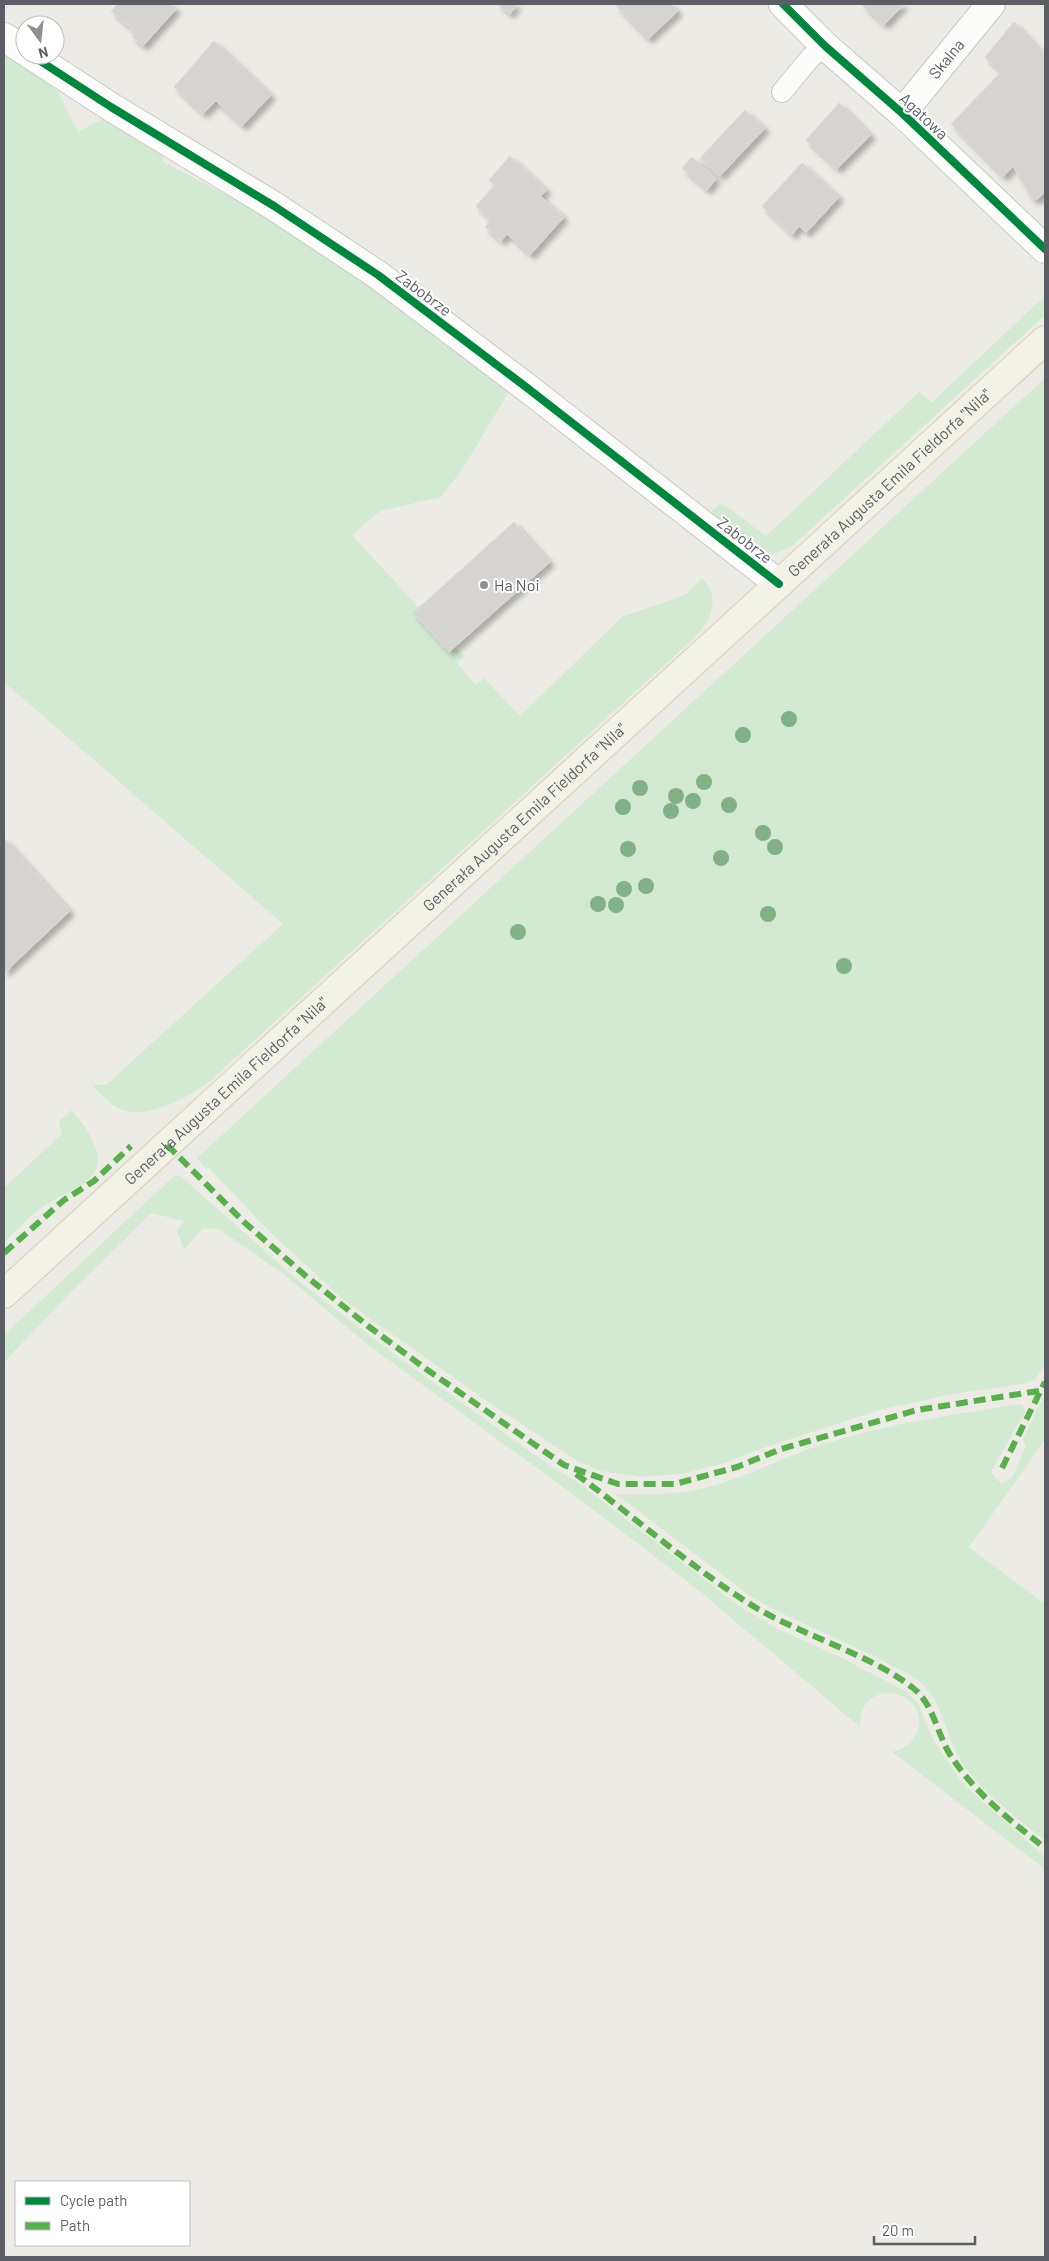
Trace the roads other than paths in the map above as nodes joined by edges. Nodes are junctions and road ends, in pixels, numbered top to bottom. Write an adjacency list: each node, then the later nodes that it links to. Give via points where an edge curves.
1 (783, 4): 5 (street, Agatowa)
2 (991, 4): 8 (street, Skalna)
3 (4, 37): 4 (street)
4 (15, 44)
5 (825, 46): 7 (lane, via 811,57); 8 (street, Agatowa)
6 (46, 65): 11 (street, Zabobrze, via 274,206 378,276)
7 (782, 92)
8 (902, 113): 9 (street, Agatowa)
9 (1045, 249)
10 (1045, 340): 11 (main road, Generała Augusta Emila Fieldorfa "Nila")
11 (779, 584): 12 (main road, Generała Augusta Emila Fieldorfa "Nila")
12 (4, 1294)

